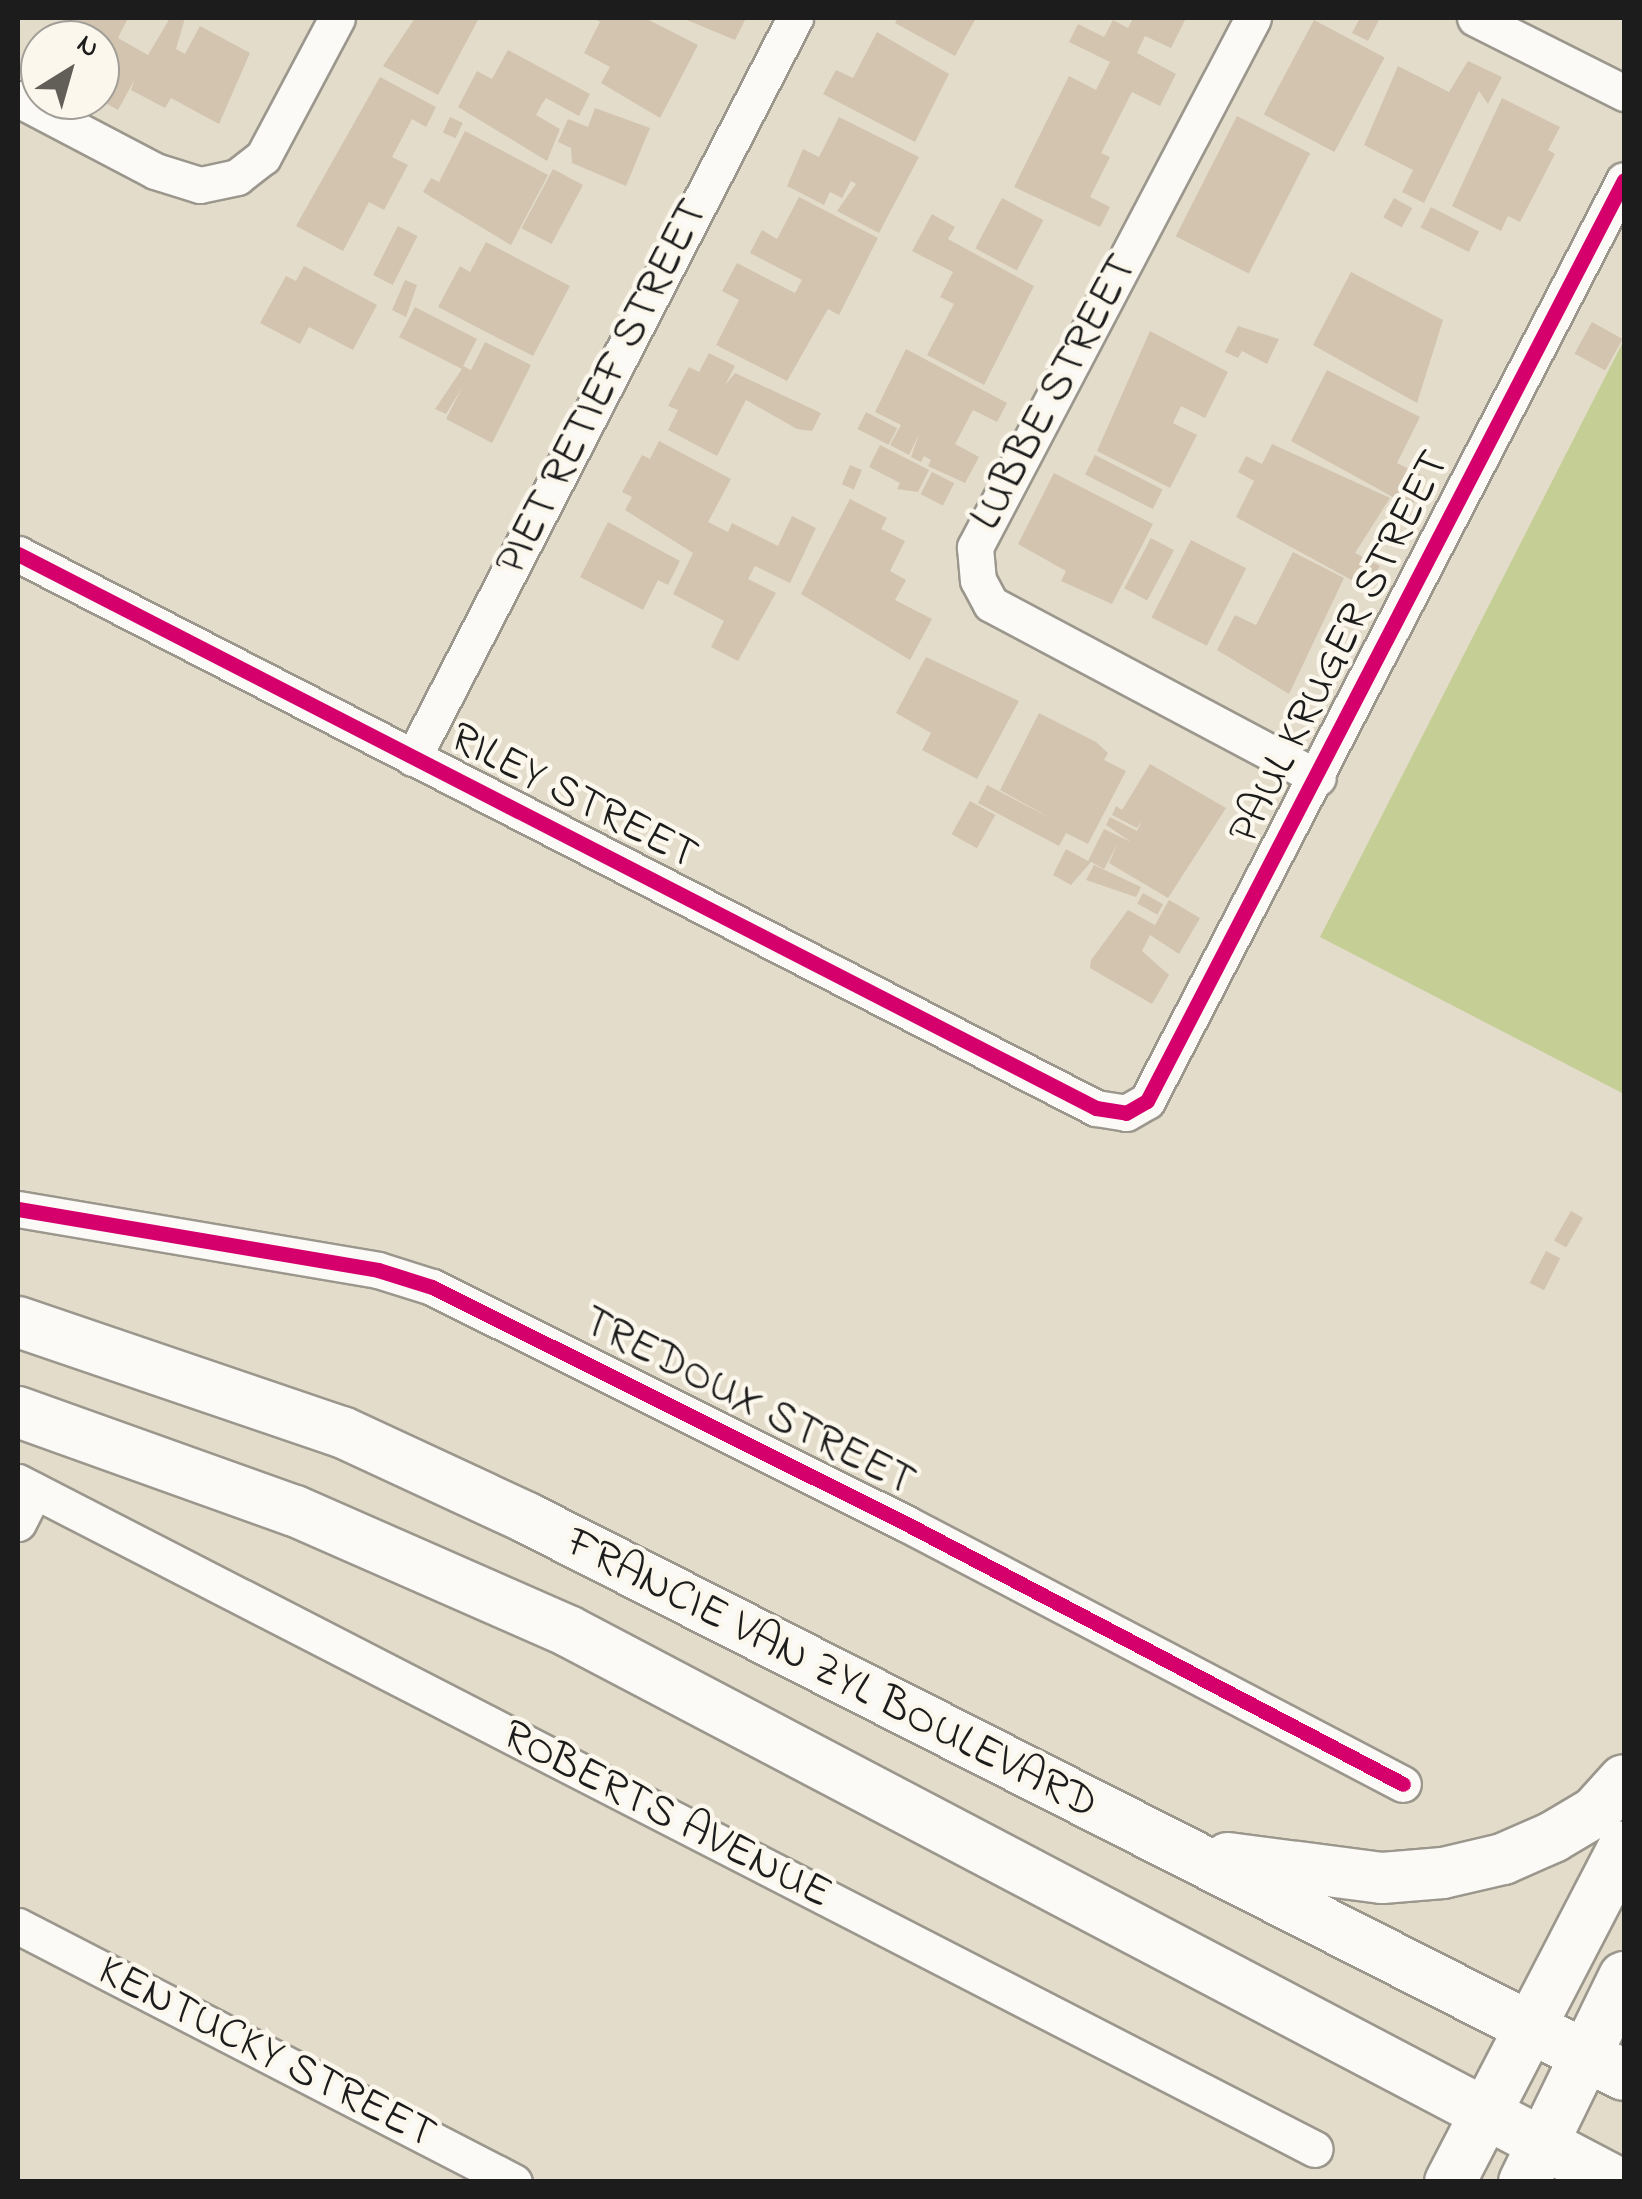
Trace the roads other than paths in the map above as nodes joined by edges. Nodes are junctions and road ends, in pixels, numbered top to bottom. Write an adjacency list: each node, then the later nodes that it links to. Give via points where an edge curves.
1 (336, 18): 6 (street, via 264,156 237,177 200,185 155,171)
2 (795, 18): 9 (street, PIET RETIEF STREET)
3 (1254, 18): 10 (street, LUBBE STREET, via 975,547 978,580 990,604)
4 (1475, 18): 5 (street)
5 (1624, 93)
6 (18, 99)
7 (1624, 180): 10 (street, PAUL KRUGER STREET)
8 (18, 554): 9 (street, RILEY STREET)
9 (413, 758): 11 (street, RILEY STREET)
10 (1318, 778): 11 (street, PAUL KRUGER STREET, via 1146,1101 1126,1113)
11 (1096, 1108)
12 (18, 1209): 18 (street, TREDOUX STREET, via 378,1270 432,1286)
13 (18, 1322): 19 (main road, FRANCIE VAN ZYL BOULEVARD, via 342,1432 527,1518)
14 (18, 1412): 25 (main road, FRANCIE VAN ZYL BOULEVARD, via 295,1511 568,1631)
15 (26, 1486): 16 (street); 26 (street, ROBERTS AVENUE)
16 (18, 1524)
17 (1624, 1780): 19 (main road, via 1594,1812 1553,1836 1503,1859 1443,1872 1382,1878 1295,1871)
18 (1403, 1784)
19 (1142, 1834): 23 (main road, FRANCIE VAN ZYL BOULEVARD)
20 (1624, 1846): 23 (main road)
21 (18, 1926): 28 (street, KENTUCKY STREET)
22 (1624, 1977): 24 (main road)
23 (1528, 2026): 24 (main road, FRANCIE VAN ZYL BOULEVARD); 25 (main road)
24 (1604, 2065): 27 (main road)
25 (1485, 2112): 27 (main road, FRANCIE VAN ZYL BOULEVARD); 29 (main road)
26 (1315, 2149)
27 (1533, 2162): 30 (main road, FRANCIE VAN ZYL BOULEVARD)
28 (514, 2182)
29 (1450, 2182)
30 (1616, 2182)

